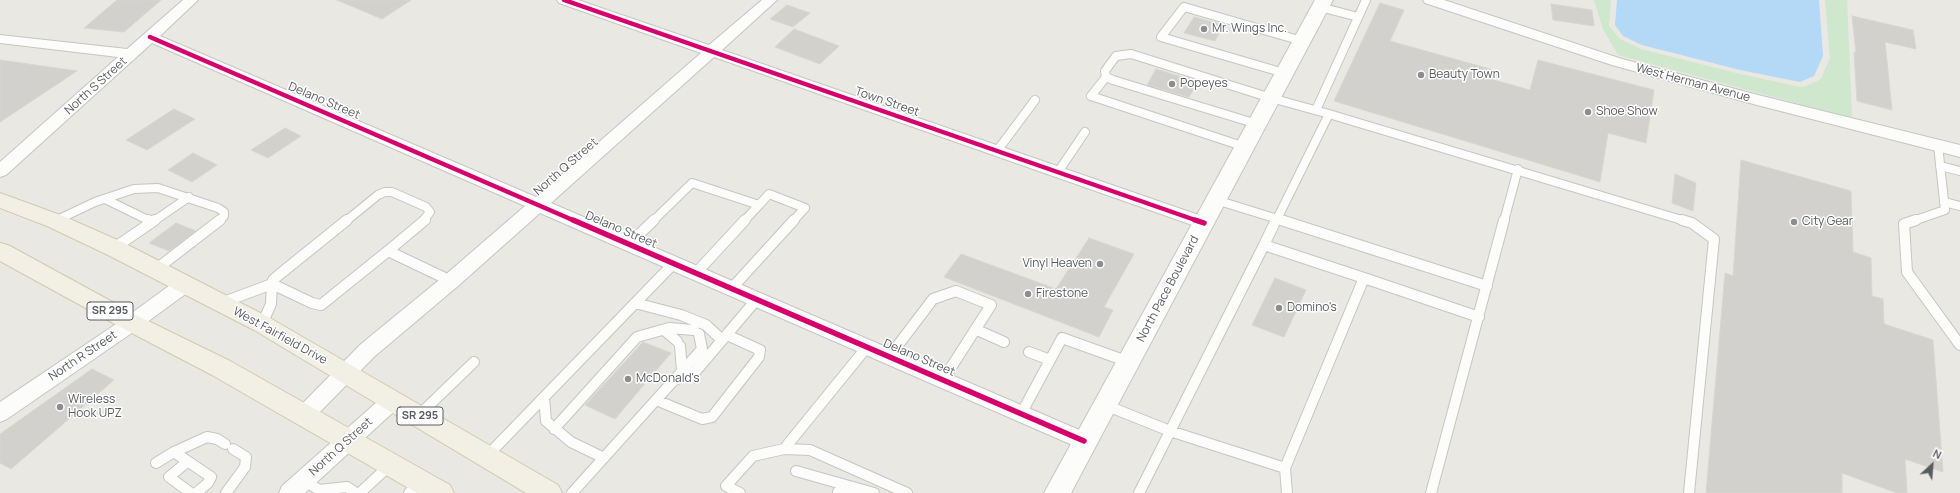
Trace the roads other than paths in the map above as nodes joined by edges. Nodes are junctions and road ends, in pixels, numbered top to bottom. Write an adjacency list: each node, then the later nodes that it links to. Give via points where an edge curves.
1 (191, 0): 8 (street, North S Street)
2 (564, 0): 11 (street, Town Street)
3 (770, 0): 11 (street, North Q Street)
4 (1366, 0): 7 (lane)
5 (1430, 0): 21 (street, West Herman Avenue, via 1617,62)
6 (1322, 4): 7 (lane); 10 (main road, North Pace Boulevard)
7 (1358, 17): 17 (lane)
8 (150, 38): 12 (street, North S Street); 35 (street, Delano Street)
9 (0, 39): 12 (street)
10 (1302, 41): 13 (main road, North Pace Boulevard); 13 (lane, via 1184,7 1161,37)
11 (711, 52): 23 (street, Town Street); 35 (street, North Q Street)
12 (132, 54): 27 (street, North S Street)
13 (1284, 73): 15 (main road, North Pace Boulevard)
14 (1106, 77): 15 (lane, via 1105,71 1116,56 1131,54); 19 (lane); 22 (lane, via 1091,96)
15 (1271, 98): 17 (lane); 19 (main road, North Pace Boulevard)
16 (1035, 100): 23 (lane)
17 (1316, 110): 18 (lane)
18 (1329, 114): 26 (lane); 38 (lane)
19 (1257, 124): 22 (main road, North Pace Boulevard)
20 (1085, 132): 29 (lane)
21 (1938, 145): 24 (street, West Herman Avenue); 25 (lane)
22 (1245, 147): 33 (main road, North Pace Boulevard)
23 (997, 151): 29 (street, Town Street)
24 (1960, 151)
25 (1940, 166): 28 (lane); 34 (lane)
26 (1518, 169): 54 (lane); 118 (lane, via 1692,223 1714,239)
27 (0, 171)
28 (1960, 171)
29 (1058, 172): 41 (street, Town Street)
30 (189, 196): 31 (lane, via 158,188 134,189); 40 (lane); 48 (lane, via 218,208 224,212 224,216)
31 (105, 199): 39 (lane); 40 (lane)
32 (0, 200): 39 (main road, West Fairfield Drive / SR 295)
33 (1216, 200): 38 (lane); 41 (main road, North Pace Boulevard)
34 (1944, 202): 37 (lane); 66 (lane, via 1945,210 1904,224 1907,272)
35 (538, 204): 42 (street, Delano Street); 51 (street, North Q Street)
36 (759, 205): 42 (lane, via 692,183); 49 (lane); 55 (lane, via 769,194 805,208)
37 (1960, 206)
38 (1277, 220): 43 (lane); 54 (lane)
39 (55, 221): 44 (main road, West Fairfield Drive / SR 295)
40 (152, 222): 44 (lane)
41 (1204, 223): 72 (main road, North Pace Boulevard)
42 (629, 244): 47 (street, Delano Street)
43 (1264, 244): 50 (lane); 86 (lane)
44 (114, 248): 48 (main road, West Fairfield Drive / SR 295)
45 (0, 251): 60 (main road, SR 295)
46 (388, 251): 51 (lane); 52 (lane, via 321,305); 52 (lane, via 428,217 430,212 426,207 392,192 378,195 280,274)
47 (674, 263): 49 (street, Delano Street); 58 (lane)
48 (155, 270): 53 (main road, West Fairfield Drive / SR 295)
49 (696, 273): 55 (street, Delano Street)
50 (1364, 278): 59 (lane); 96 (lane)
51 (451, 281): 74 (street, North Q Street, via 368,350)
52 (272, 284): 57 (lane); 61 (lane, via 271,304)
53 (184, 285): 57 (main road, West Fairfield Drive / SR 295); 60 (street, North R Street)
54 (1487, 286): 59 (lane)
55 (732, 288): 56 (street, Delano Street)
56 (758, 299): 64 (lane); 67 (street, Delano Street)
57 (220, 303): 61 (main road, West Fairfield Drive / SR 295)
58 (634, 303): 64 (lane, via 681,315 706,325); 77 (lane)
59 (1479, 317): 117 (lane)
60 (132, 323): 81 (street, North R Street); 82 (main road, SR 295)
61 (262, 324): 74 (main road, West Fairfield Drive / SR 295)
62 (664, 330): 73 (lane, via 679,343); 73 (lane, via 669,328 697,332 702,349); 85 (lane, via 637,337)
63 (976, 330): 65 (lane); 69 (lane, via 991,305 956,291 933,298); 75 (lane)
64 (725, 337): 76 (lane, via 695,372); 79 (lane, via 760,350 759,357 712,417 702,419)
65 (1004, 342)
66 (1960, 345)
67 (867, 346): 69 (street, Delano Street); 89 (lane)
68 (1029, 352): 70 (lane)
69 (889, 357): 75 (street, Delano Street)
70 (1050, 360): 72 (lane, via 1062,338); 83 (lane)
71 (474, 362): 84 (lane)
72 (1129, 362): 80 (main road, North Pace Boulevard)
73 (682, 371): 76 (lane)
74 (346, 373): 78 (main road, West Fairfield Drive / SR 295); 82 (street, North Q Street)
75 (944, 380): 83 (street, Delano Street)
76 (672, 381): 79 (lane)
77 (544, 397): 85 (lane, via 546,421); 91 (lane)
78 (393, 400): 84 (main road, West Fairfield Drive / SR 295); 87 (street, North Q Street)
79 (656, 400): 92 (lane)
80 (1105, 405): 86 (lane); 88 (main road, North Pace Boulevard)
81 (0, 413)
82 (305, 414): 87 (main road, SR 295)
83 (1022, 414): 88 (street, Delano Street)
84 (419, 415): 91 (main road, West Fairfield Drive / SR 295)
85 (554, 429): 92 (lane, via 571,442)
86 (1170, 431): 96 (lane); 115 (lane)
87 (349, 439): 95 (main road, SR 295); 100 (street, North Q Street)
88 (1084, 441): 114 (main road, North Pace Boulevard)
89 (784, 449): 98 (lane, via 810,450); 102 (lane, via 753,456)
90 (174, 452): 93 (lane); 94 (lane); 106 (lane, via 207,437 217,439 246,457 245,467)
91 (487, 456): 109 (main road, West Fairfield Drive / SR 295)
92 (604, 458): 110 (lane)
93 (187, 462): 104 (lane, via 169,477); 105 (lane, via 210,477 208,483)
94 (156, 463)
95 (391, 464): 101 (main road, SR 295); 108 (lane)
96 (1285, 468): 116 (lane)
97 (796, 471): 112 (lane)
98 (880, 480): 112 (lane); 113 (lane)
99 (815, 481): 112 (lane)
100 (297, 486): 107 (lane, via 319,490 347,487)
101 (424, 489)
102 (723, 489): 111 (lane)
103 (838, 492): 112 (lane)
104 (192, 493)
105 (196, 493)
106 (226, 493)
107 (356, 493)
108 (360, 493)
109 (549, 493)
110 (572, 493)
111 (740, 493)
112 (873, 493)
113 (907, 493)
114 (1056, 493)
115 (1139, 493)
116 (1287, 493)
117 (1431, 493)
118 (1689, 493)

